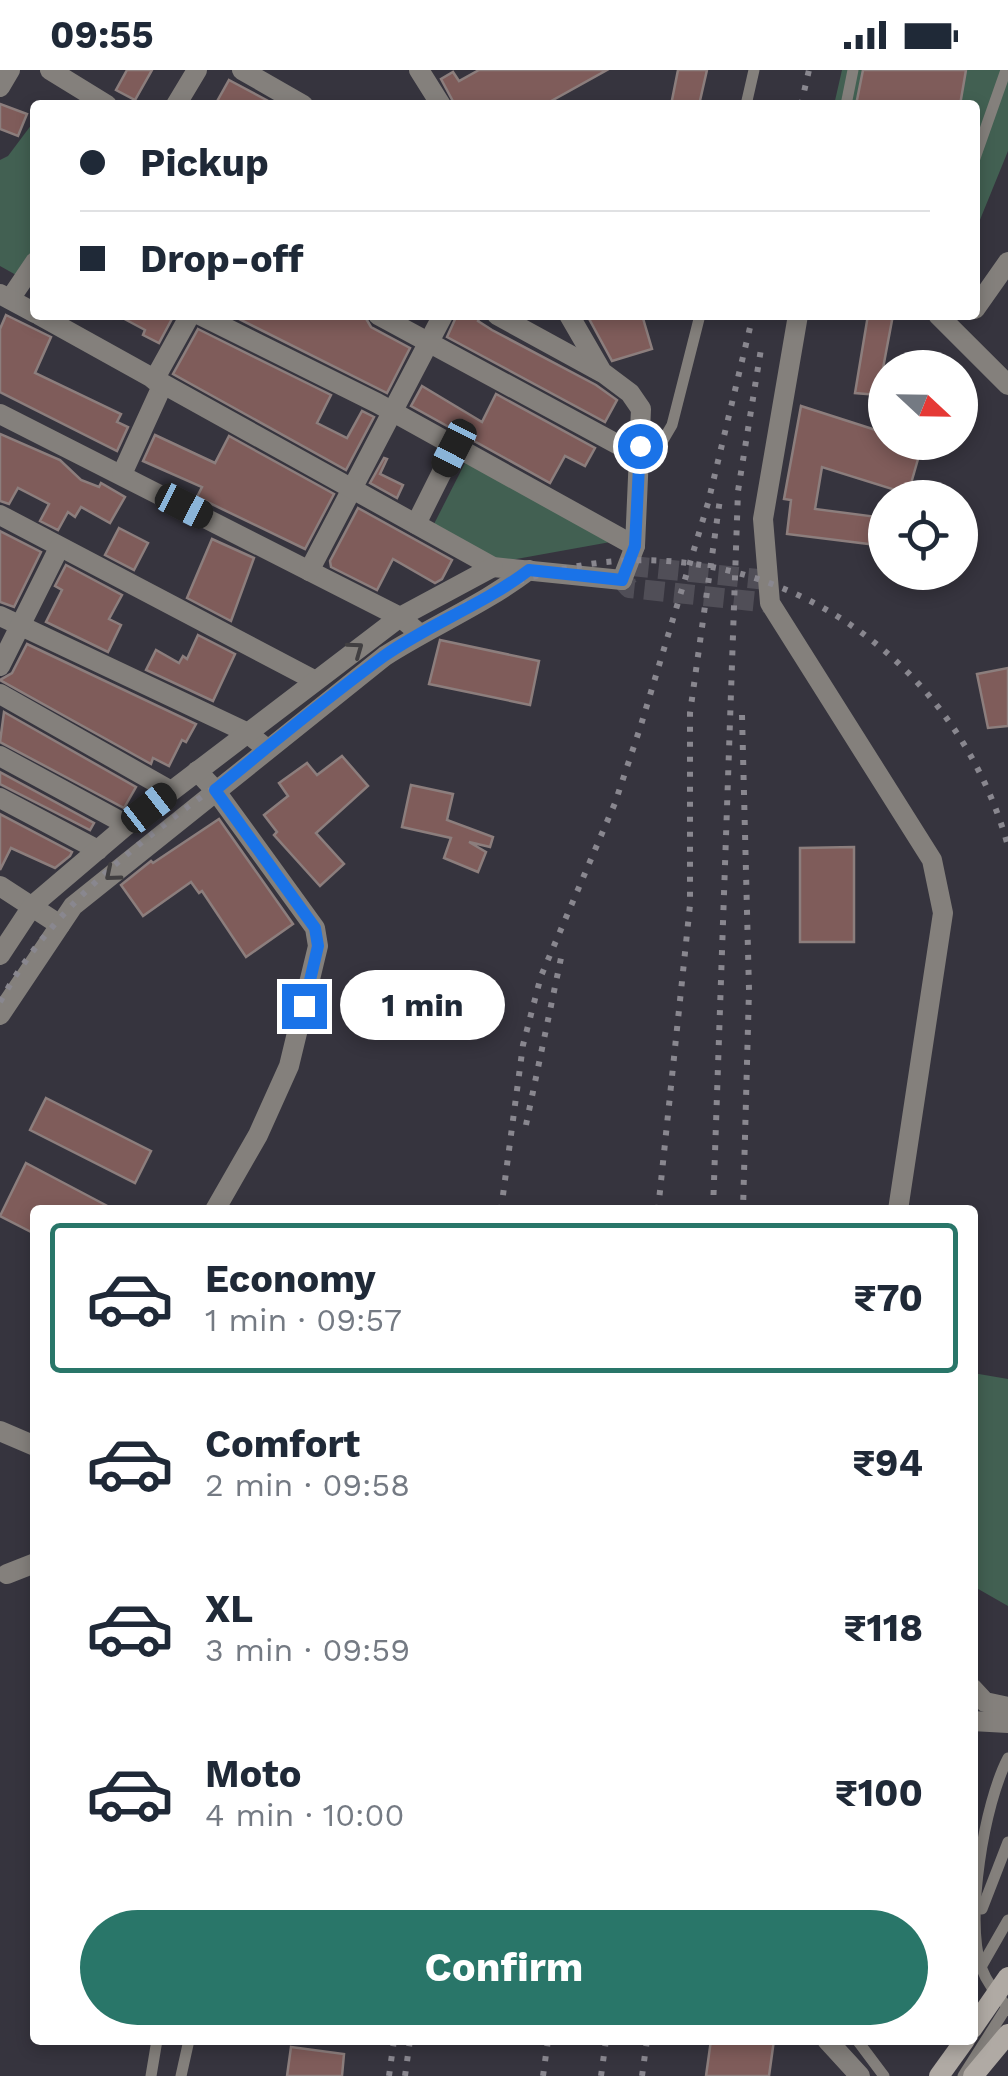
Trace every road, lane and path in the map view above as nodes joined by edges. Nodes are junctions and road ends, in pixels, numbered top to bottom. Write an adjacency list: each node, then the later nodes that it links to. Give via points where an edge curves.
1 (10, 70): 9 (street)
2 (50, 70): 10 (street)
3 (196, 70): 11 (street)
4 (242, 70): 12 (street)
5 (754, 70): 14 (lane)
6 (853, 70): 15 (lane)
7 (1006, 70): 16 (lane)
8 (424, 72): 13 (street)
9 (0, 87)
10 (100, 100)
11 (179, 100)
12 (294, 100)
13 (438, 100)
14 (747, 100)
15 (847, 100)
16 (980, 144)
17 (1008, 262): 20 (street)
18 (30, 268): 19 (street)
19 (5, 296): 21 (street)
20 (980, 302)
21 (30, 310)
22 (48, 320): 36 (street)
23 (188, 320): 36 (street)
24 (210, 320): 38 (street)
25 (387, 320): 34 (street)
26 (440, 320): 34 (street)
27 (506, 320): 35 (street)
28 (571, 320): 35 (street)
29 (699, 320): 41 (lane, via 672,425 662,442)
30 (797, 320): 73 (street, via 763,519 770,604 932,860 942,913)
31 (942, 320): 33 (street)
32 (968, 320): 33 (street)
33 (956, 337): 37 (street)
34 (429, 342): 38 (street); 41 (street)
35 (602, 372): 41 (street, via 642,409)
36 (159, 382): 42 (street); 43 (street)
37 (1008, 386)
38 (392, 412): 40 (street); 43 (street)
39 (0, 414): 42 (street)
40 (454, 448): 45 (street); 46 (street)
41 (639, 456): 46 (street)
42 (122, 474): 50 (street)
43 (352, 489): 45 (street); 50 (street)
44 (0, 514): 47 (street)
45 (416, 524): 48 (street)
46 (635, 546): 49 (street, via 622,580)
47 (59, 548): 53 (street); 56 (street)
48 (494, 567): 49 (street); 52 (street)
49 (529, 570): 54 (street)
50 (310, 571): 52 (street)
51 (0, 616): 53 (street)
52 (400, 617): 54 (street); 56 (street, one-way to 52)
53 (20, 624): 55 (street); 58 (street)
54 (420, 634): 59 (street)
55 (0, 666)
56 (314, 680): 58 (street)
57 (0, 694): 63 (street)
58 (246, 732): 59 (street); 61 (street)
59 (267, 749): 62 (street)
60 (0, 756): 65 (street)
61 (197, 771): 62 (street); 63 (street)
62 (215, 790): 69 (street, one-way to 69, via 73,906); 72 (street, via 315,928 318,946 289,1066)
63 (171, 791): 65 (street)
64 (0, 798): 66 (street)
65 (127, 825): 66 (street)
66 (98, 850): 68 (street)
67 (0, 886): 68 (street)
68 (33, 905): 69 (street); 70 (street)
69 (60, 924): 71 (street)
70 (0, 955)
71 (0, 1015)
72 (218, 1205)
73 (899, 1205)
74 (0, 1432): 75 (street)
75 (30, 1444)
76 (30, 1564): 77 (street)
77 (6, 1574)
78 (978, 1694): 79 (street)
79 (1008, 1707)
80 (978, 1721): 81 (street)
81 (1008, 1722)
82 (1008, 1758): 84 (lane, via 985,1817)
83 (1008, 1842): 86 (lane)
84 (978, 1903)
85 (1008, 1920): 88 (lane)
86 (978, 1922)
87 (978, 1943): 88 (lane)
88 (981, 1967): 89 (lane)
89 (1005, 1996): 90 (main road); 102 (lane)
90 (978, 2023)
91 (1008, 2034): 103 (main road)
92 (157, 2045): 97 (lane)
93 (187, 2045): 98 (lane)
94 (832, 2045): 99 (street)
95 (861, 2045): 100 (lane)
96 (961, 2045): 101 (main road)
97 (150, 2076)
98 (181, 2076)
99 (860, 2076)
100 (884, 2076)
101 (939, 2076)
102 (963, 2076)
103 (973, 2076)

